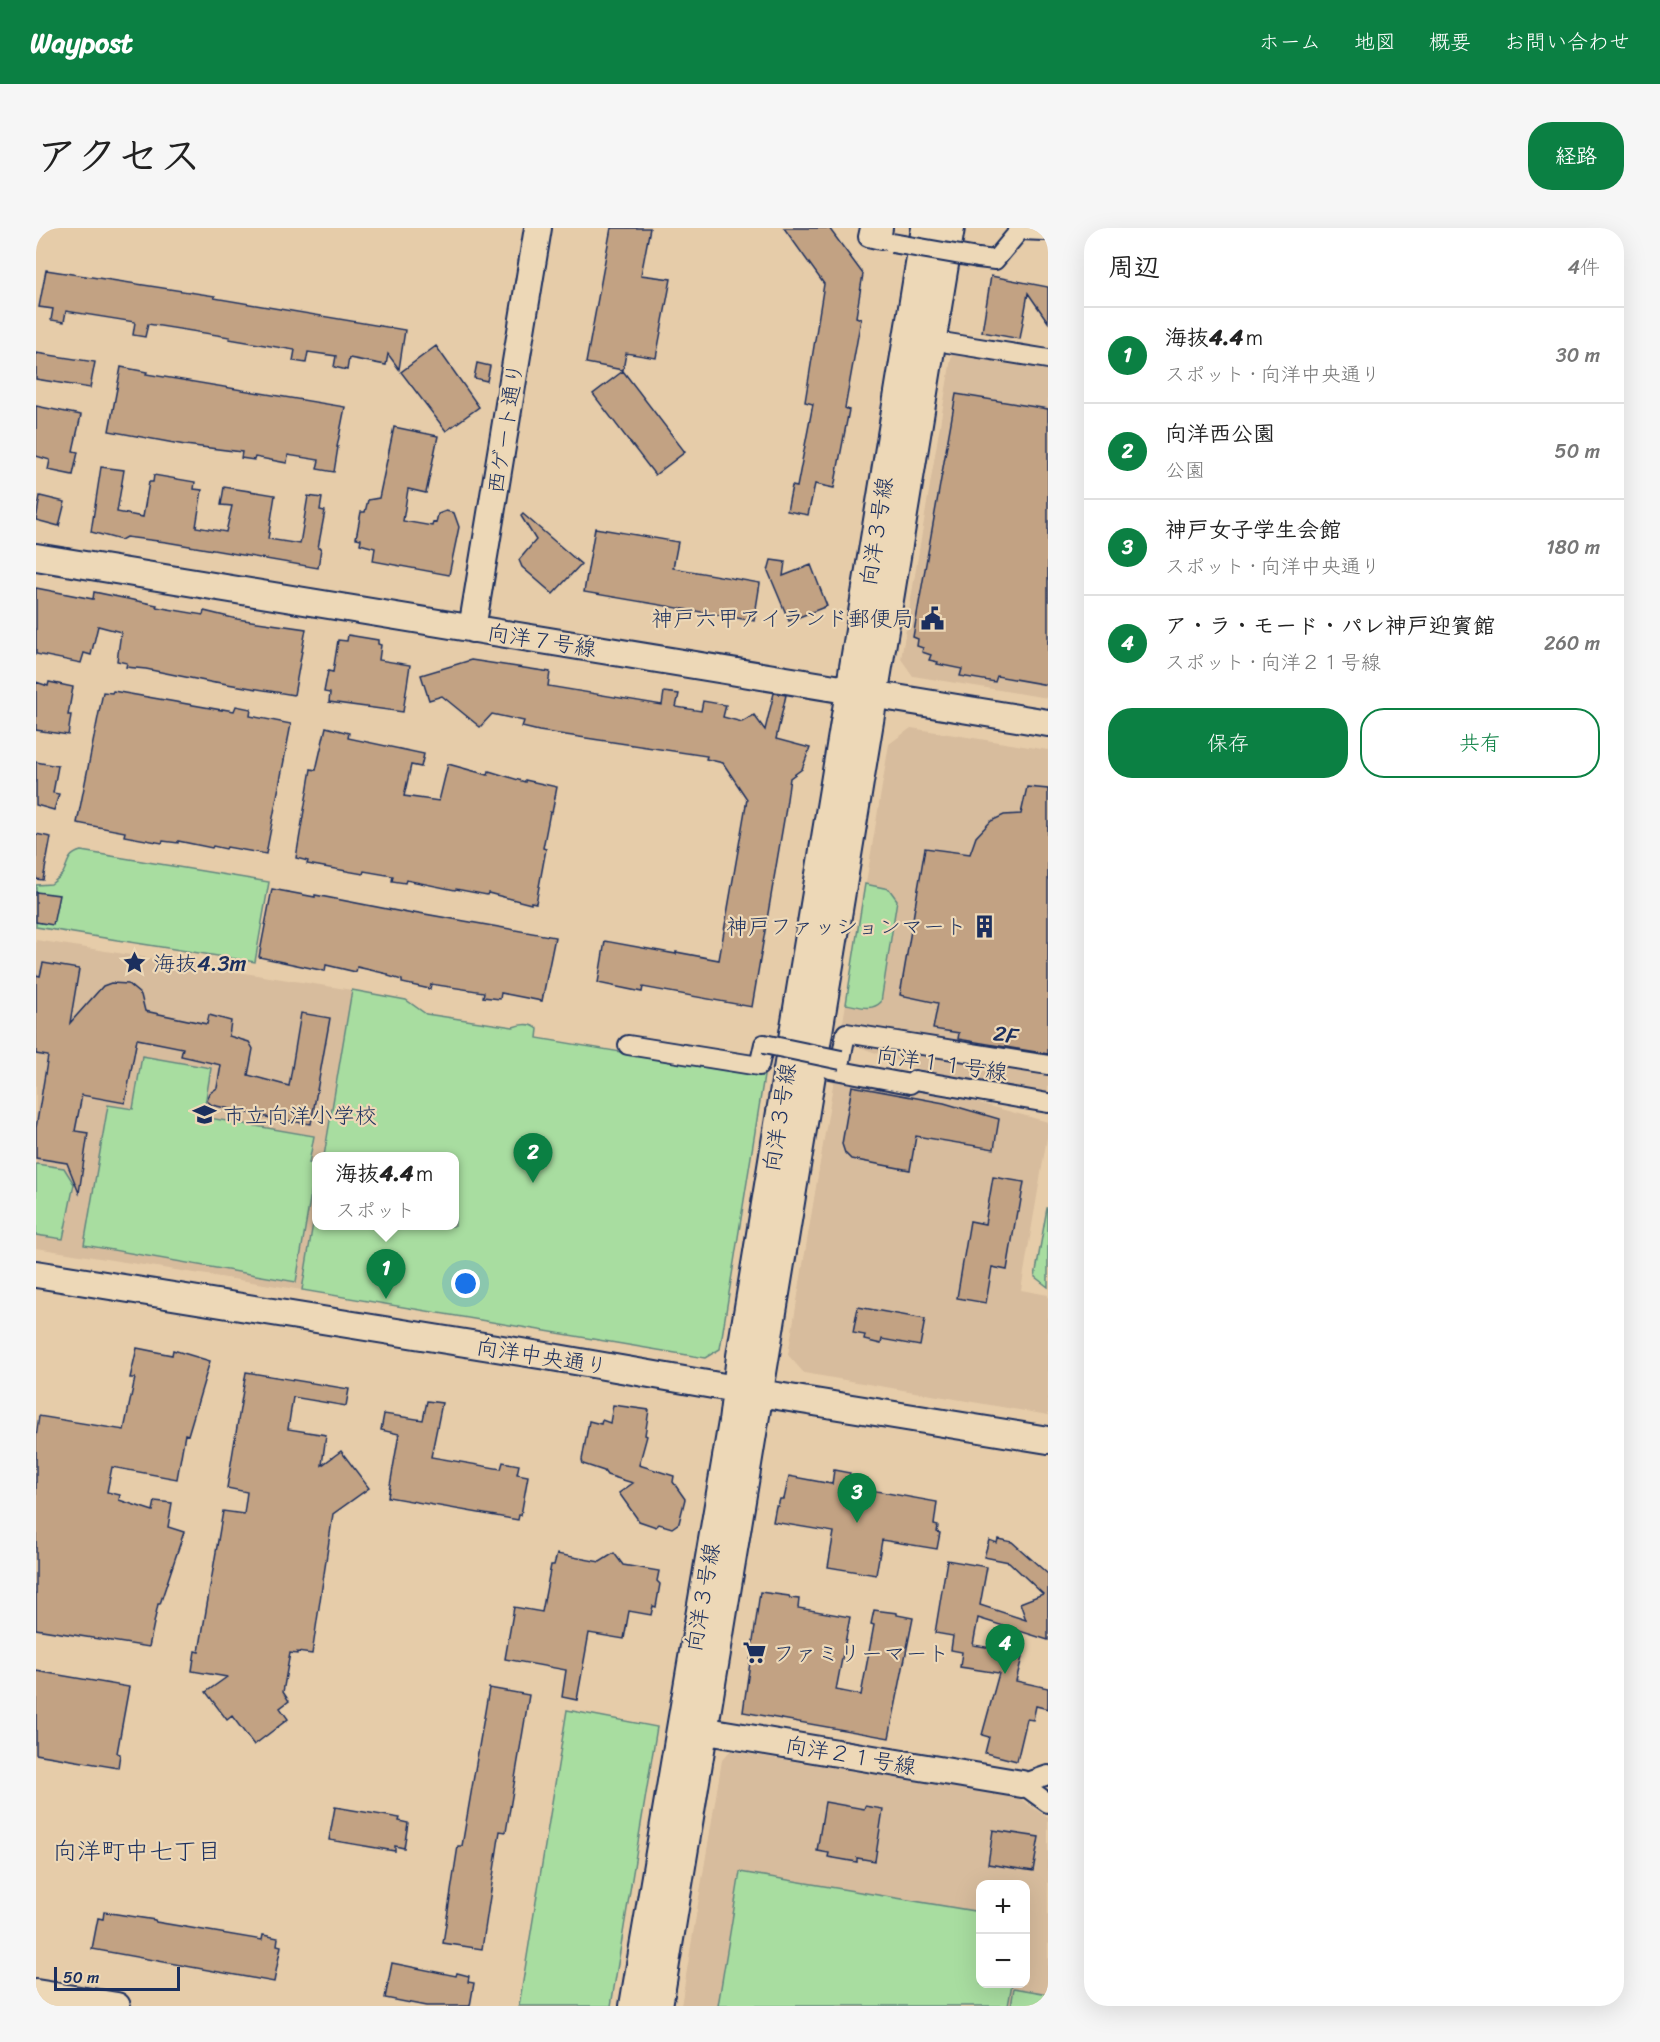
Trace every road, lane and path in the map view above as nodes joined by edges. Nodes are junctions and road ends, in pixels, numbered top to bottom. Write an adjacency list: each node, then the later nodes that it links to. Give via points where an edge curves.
1 (538, 228): 10 (street, 西ゲート通り)
2 (870, 228): 6 (street, via 868,237 881,240)
3 (926, 228): 11 (street, 向洋３号線)
4 (951, 228): 11 (street, 向洋３号線)
5 (1047, 228): 6 (street, bridge, via 1020,230 995,260)
6 (890, 233)
7 (948, 343): 8 (street)
8 (1048, 359)
9 (36, 557): 10 (street, 向洋７号線)
10 (472, 628): 11 (street, 向洋７号線)
11 (862, 691): 12 (street, 向洋７号線); 18 (street, 向洋３号線)
12 (1048, 723)
13 (628, 1045): 14 (street, 向洋１１号線, bridge, via 759,1066 764,1044)
14 (835, 1065): 15 (street, 2F, via 846,1033); 16 (street, 向洋１１号線, via 910,1084 912,1079)
15 (1048, 1065)
16 (1048, 1103)
17 (36, 1274): 18 (street, 向洋中央通り)
18 (747, 1391): 19 (street, 向洋中央通り); 20 (street, 向洋３号線, via 732,1422); 21 (street, 向洋３号線)
19 (1048, 1440)
20 (680, 1726): 21 (street, 向洋２１号線); 27 (street, 向洋３号線)
21 (705, 1731): 23 (street, 向洋２１号線); 28 (street, 向洋３号線)
22 (1048, 1775): 23 (street, 向洋２１号線)
23 (1022, 1784): 24 (street, 向洋２１号線)
24 (1048, 1803)
25 (36, 1993): 26 (street)
26 (117, 2006)
27 (633, 2006)
28 (659, 2006)

